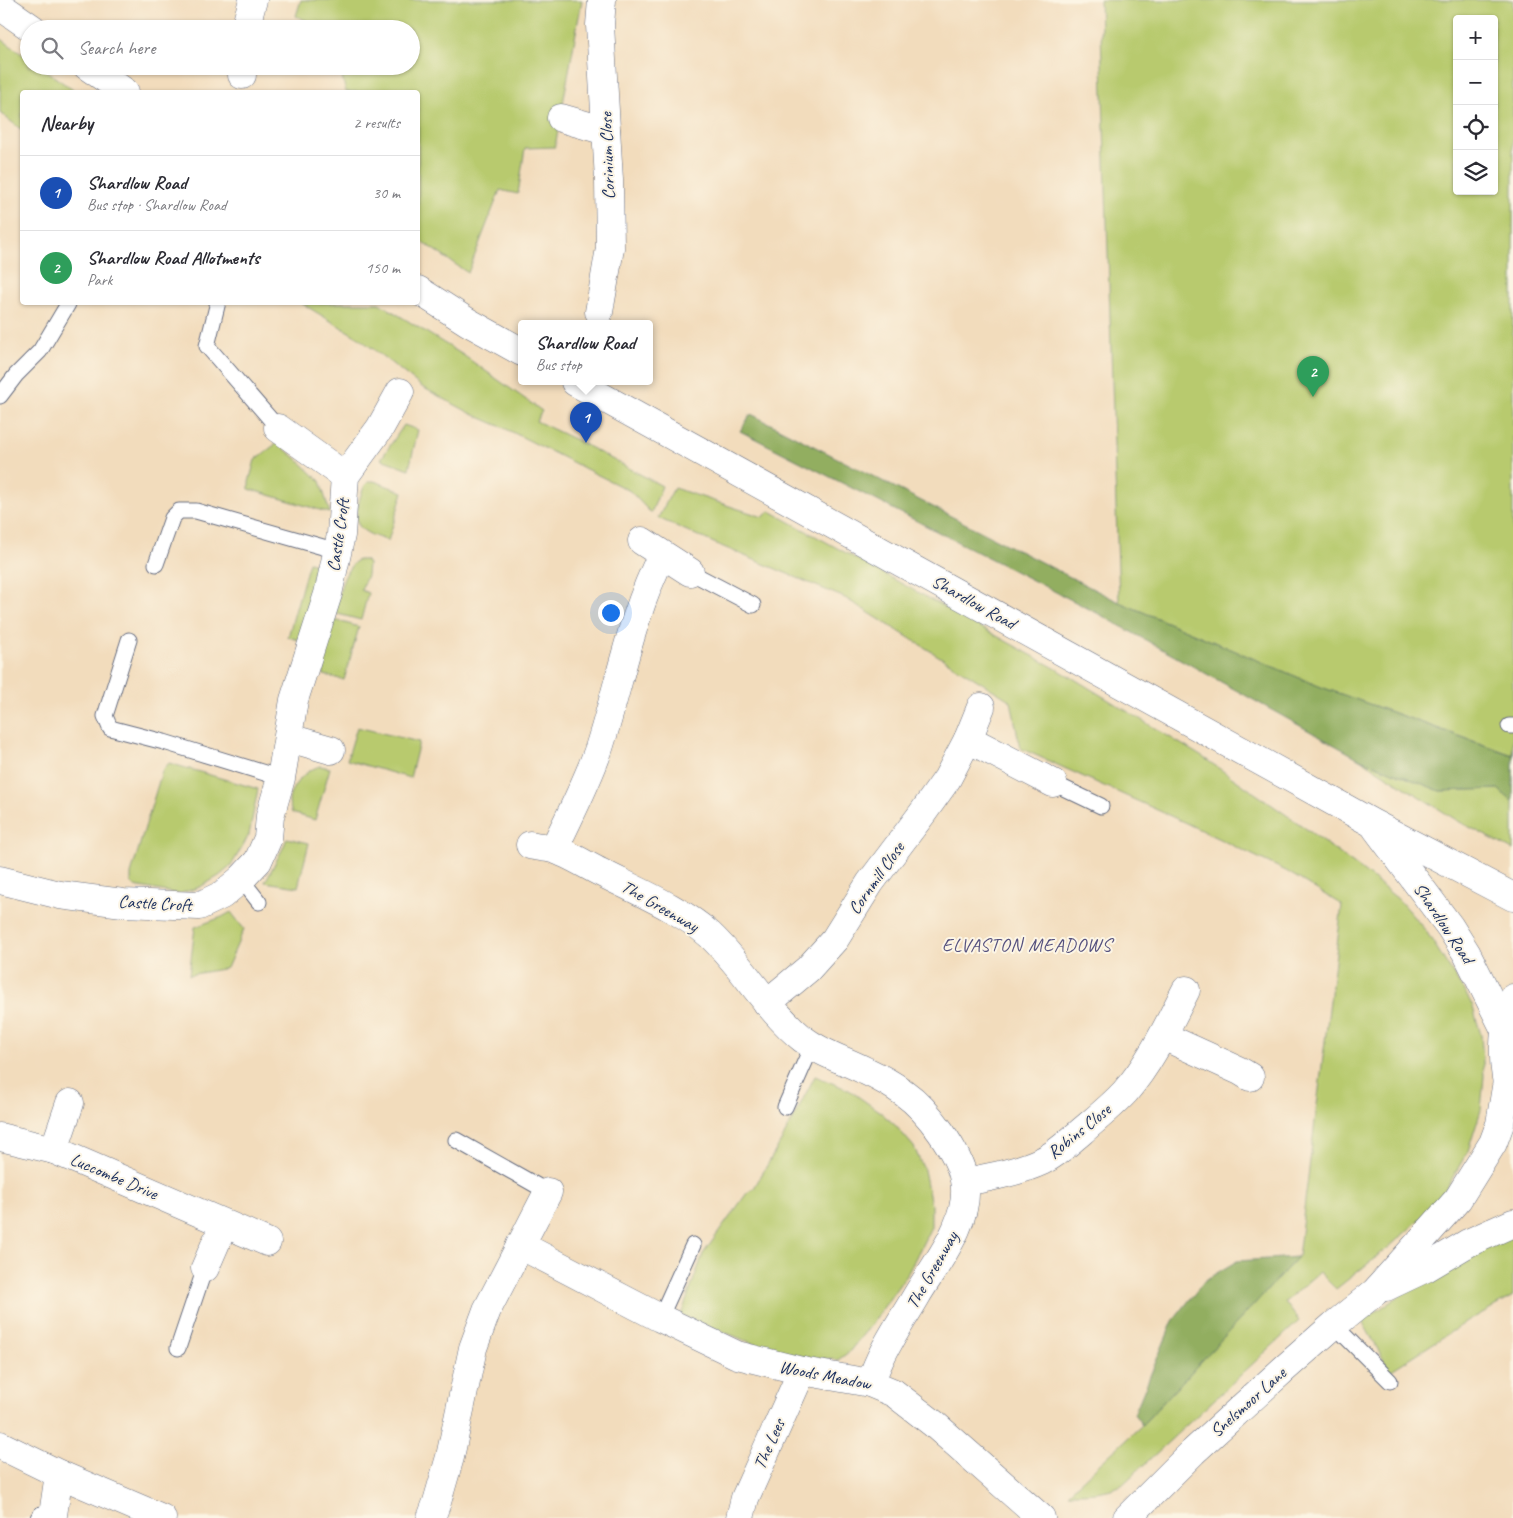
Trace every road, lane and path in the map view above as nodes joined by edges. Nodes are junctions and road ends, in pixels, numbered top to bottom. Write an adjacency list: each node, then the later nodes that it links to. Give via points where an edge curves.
1 (253, 0): 5 (street)
2 (602, 0): 9 (street, Corinium Close, via 600,25)
3 (0, 6): 4 (street)
4 (20, 20)
5 (247, 20)
6 (100, 75): 7 (street)
7 (122, 90)
8 (560, 118): 9 (street)
9 (606, 131): 13 (street, Corinium Close, via 610,248)
10 (420, 291): 14 (street)
11 (67, 305): 17 (lane, via 40,351 16,374)
12 (217, 305): 18 (lane, Castle Croft, via 207,346)
13 (599, 312)
14 (518, 350)
15 (580, 385): 32 (street, Shardlow Road)
16 (400, 392): 19 (street, Castle Croft, via 380,428)
17 (0, 396)
18 (278, 428): 19 (street, Castle Croft)
19 (345, 476): 20 (street, Castle Croft)
20 (338, 551): 21 (lane, via 196,512 179,511 172,518); 26 (street, Castle Croft, via 328,594 294,700)
21 (156, 564)
22 (690, 572): 23 (lane); 39 (street, The Greenway, via 652,548 650,579 628,642 599,750 542,847 694,923 710,935)
23 (753, 605)
24 (129, 640): 29 (lane, via 105,716 110,728)
25 (981, 707): 27 (street, Cornmill Close)
26 (289, 738): 28 (street); 29 (street, Castle Croft)
27 (968, 739): 30 (street); 39 (street, Cornmill Close, via 947,779 870,883 835,939 808,969)
28 (331, 750)
29 (282, 778): 33 (street, Castle Croft, via 270,816 268,838 258,861)
30 (1052, 783): 31 (lane)
31 (1101, 806)
32 (1372, 823): 35 (street, Shardlow Road); 40 (street, Shardlow Road, via 1467,954)
33 (241, 879): 34 (street, Castle Croft, via 222,895 199,906 123,903 60,895); 36 (lane)
34 (0, 880)
35 (1513, 897)
36 (259, 902)
37 (1186, 990): 41 (street, Robins Close)
38 (1513, 998): 40 (street, Snelsmoor Lane)
39 (767, 1003): 42 (street, The Greenway)
40 (1505, 1030): 44 (street, Snelsmoor Lane, via 1504,1059)
41 (1163, 1036): 43 (street); 50 (street, Robins Close, via 1125,1091 1059,1149 1025,1168)
42 (812, 1046): 46 (lane); 50 (street, The Greenway, via 867,1071 905,1094 946,1139 960,1164)
43 (1250, 1077)
44 (1510, 1092): 58 (street, Snelsmoor Lane, via 1493,1143 1458,1198)
45 (70, 1102): 49 (street)
46 (785, 1107)
47 (0, 1137): 49 (street, Luccombe Drive)
48 (456, 1140): 51 (lane)
49 (54, 1150): 53 (street, Luccombe Drive)
50 (965, 1182): 64 (street, The Greenway, via 964,1204 948,1247 883,1353)
51 (548, 1192): 55 (street)
52 (1513, 1223): 58 (street, Snelsmoor Lane)
53 (224, 1224): 54 (street, Luccombe Drive); 57 (street)
54 (267, 1242)
55 (520, 1245): 59 (street, Woods Meadow); 69 (street, via 486,1310 473,1348 450,1457)
56 (693, 1245): 59 (lane)
57 (205, 1268): 61 (lane)
58 (1375, 1292): 60 (street, Snelsmoor Lane)
59 (660, 1318): 62 (street, Woods Meadow, via 737,1355)
60 (1334, 1325): 63 (lane); 72 (street, Snelsmoor Lane, via 1193,1452)
61 (178, 1348)
62 (802, 1371): 64 (street, Woods Meadow); 70 (street, The Lees, via 745,1498)
63 (1390, 1382)
64 (870, 1383): 71 (street, Woods Meadow, via 894,1393 914,1407)
65 (0, 1445): 66 (street)
66 (59, 1474): 67 (street); 68 (street)
67 (47, 1517)
68 (162, 1518)
69 (431, 1518)
70 (740, 1518)
71 (1042, 1518)
72 (1127, 1518)

